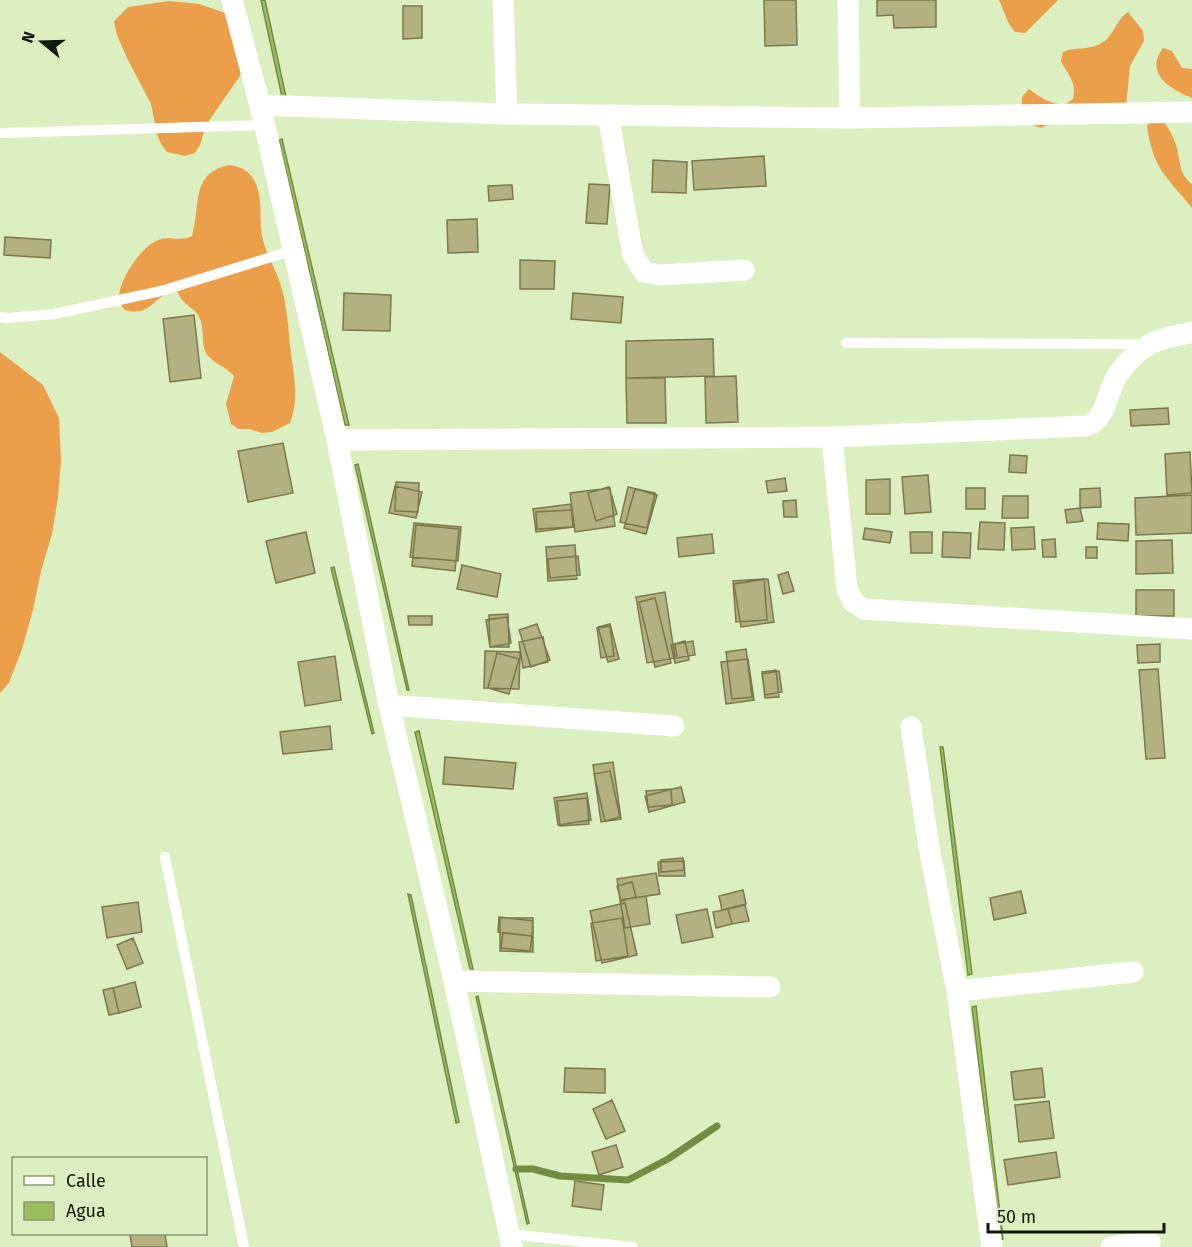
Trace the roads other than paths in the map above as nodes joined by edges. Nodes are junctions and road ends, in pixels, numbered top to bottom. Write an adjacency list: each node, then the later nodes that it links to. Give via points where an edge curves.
1 (232, 0): 6 (street)
2 (503, 0): 5 (street)
3 (848, 0): 8 (street)
4 (1192, 112): 8 (street)
5 (507, 114): 6 (street); 7 (street)
6 (262, 115): 9 (lane); 10 (street)
7 (608, 115): 8 (street); 11 (street, via 633,255 644,272 660,275)
8 (850, 118)
9 (3, 133)
10 (294, 250): 12 (lane, via 161,291 54,314); 17 (street)
11 (744, 270)
12 (0, 317)
13 (1192, 333): 15 (street)
14 (846, 342): 15 (lane)
15 (1148, 344): 16 (street, via 1128,362 1096,423 1086,426)
16 (832, 437): 17 (street); 18 (street, via 847,589 853,602 864,609)
17 (337, 440): 19 (street)
18 (1192, 629)
19 (389, 705): 20 (street); 24 (street)
20 (674, 726)
21 (911, 727): 26 (street)
22 (165, 857): 29 (lane)
23 (1133, 972): 26 (street)
24 (453, 981): 25 (street); 27 (street)
25 (770, 987)
26 (957, 991): 31 (street)
27 (511, 1240): 30 (lane)
28 (1150, 1242): 32 (street)
29 (244, 1247)
30 (633, 1247)
31 (992, 1247)
32 (1111, 1247)

